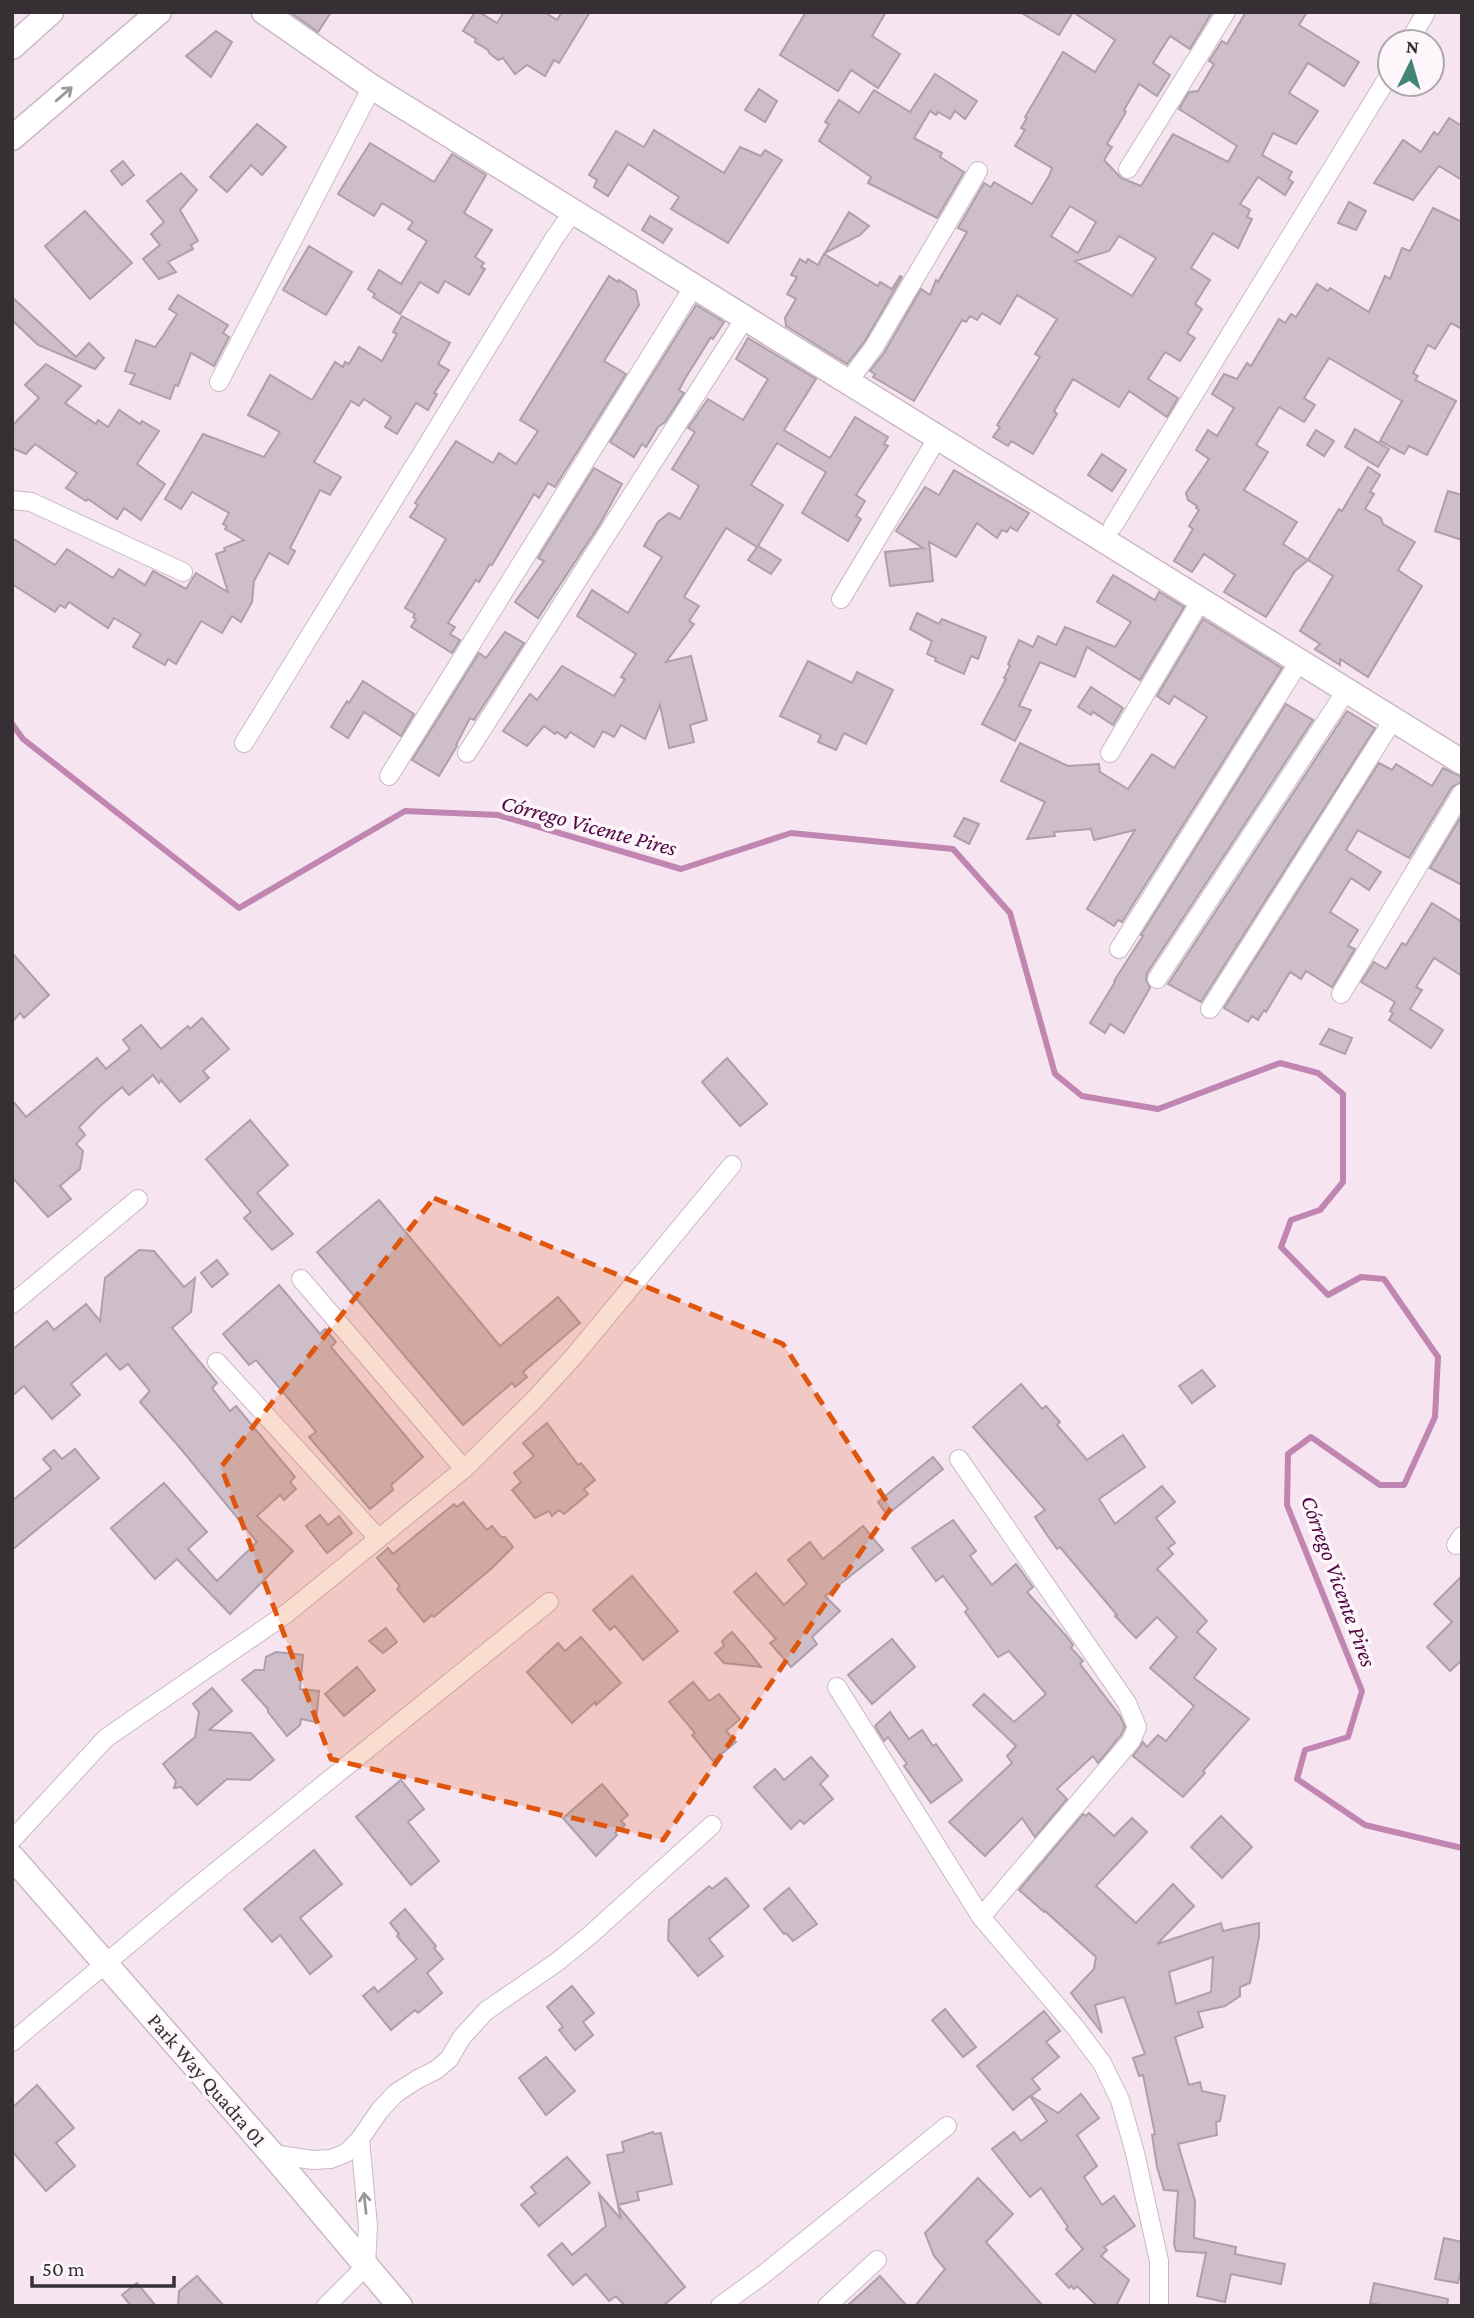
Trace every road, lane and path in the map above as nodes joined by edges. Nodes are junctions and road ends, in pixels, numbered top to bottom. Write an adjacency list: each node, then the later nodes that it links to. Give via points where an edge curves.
1 (51, 12): 7 (street)
2 (159, 12): 10 (street, one-way to 2)
3 (264, 12): 8 (street)
4 (1226, 12): 11 (street)
5 (1426, 12): 6 (street)
6 (1417, 28)
7 (12, 47)
8 (372, 87): 13 (street); 16 (street)
9 (1376, 97): 20 (street)
10 (12, 138)
11 (1128, 169)
12 (978, 171): 17 (street, via 874,347)
13 (573, 212): 14 (street); 27 (street)
14 (694, 286): 15 (street); 31 (street)
15 (745, 318): 17 (street); 28 (street)
16 (219, 382)
17 (848, 382): 18 (street)
18 (938, 437): 22 (street); 23 (street)
19 (12, 500): 21 (street, via 31,502)
20 (1113, 526)
21 (183, 572)
22 (841, 599)
23 (1201, 600): 24 (street); 29 (street)
24 (1299, 662): 25 (street); 33 (street)
25 (1346, 691): 26 (street); 34 (street)
26 (1393, 720): 30 (street); 36 (street)
27 (244, 743)
28 (467, 753)
29 (1110, 753)
30 (1462, 762)
31 (389, 776)
32 (1462, 793): 35 (street)
33 (1119, 949)
34 (1157, 979)
35 (1341, 995)
36 (1210, 1009)
37 (732, 1165): 43 (street, via 575,1355)
38 (138, 1199): 40 (street)
39 (301, 1279): 43 (street)
40 (12, 1304)
41 (217, 1362): 44 (street)
42 (959, 1459): 50 (street, via 1127,1703 1137,1727 1131,1741)
43 (464, 1469): 44 (street)
44 (378, 1538): 48 (street, via 286,1615 106,1738)
45 (549, 1602): 51 (street)
46 (837, 1687): 50 (street)
47 (712, 1825): 54 (street, via 589,1936 486,2011 449,2059 396,2093)
48 (12, 1840)
49 (12, 1857): 51 (street, Park Way Quadra 01)
50 (981, 1917): 62 (street, via 1075,2027 1102,2063 1120,2100 1159,2261)
51 (107, 1964): 52 (street); 55 (street, Park Way Quadra 01)
52 (12, 2042)
53 (947, 2126): 60 (street)
54 (360, 2139): 55 (street, via 331,2159); 57 (street, one-way to 54, via 368,2226)
55 (272, 2154): 57 (street, Park Way Quadra 01)
56 (877, 2260): 61 (street)
57 (366, 2266): 58 (street); 59 (street, Park Way Quadra 01)
58 (326, 2306)
59 (400, 2306)
60 (720, 2306)
61 (827, 2306)
62 (1159, 2306)

